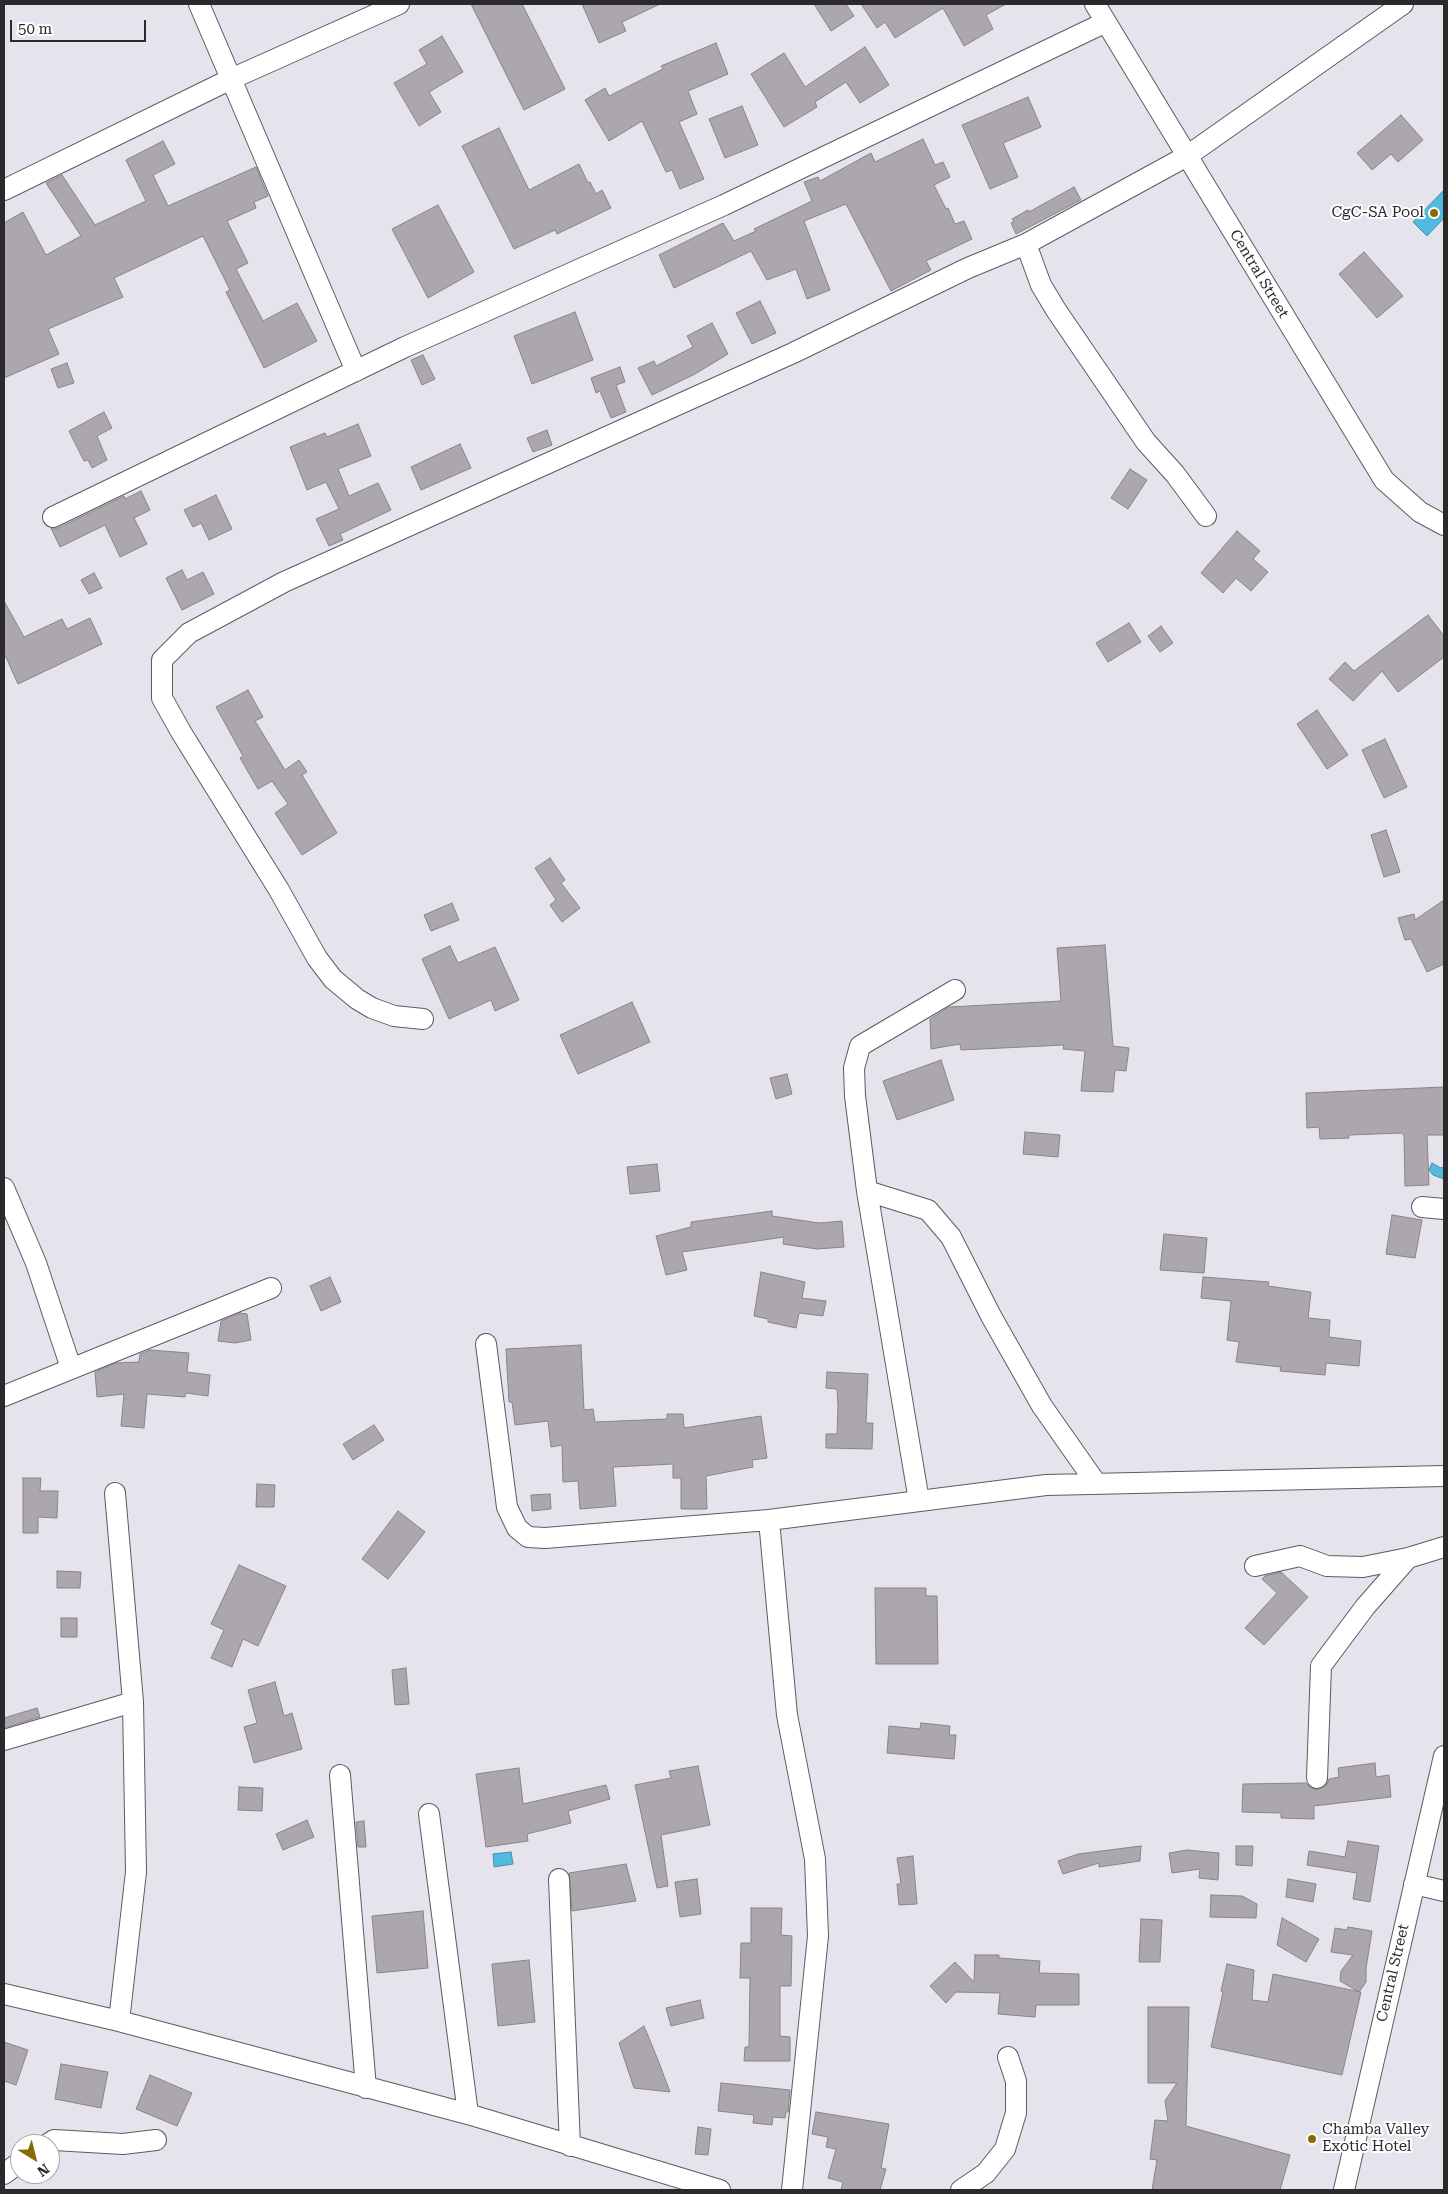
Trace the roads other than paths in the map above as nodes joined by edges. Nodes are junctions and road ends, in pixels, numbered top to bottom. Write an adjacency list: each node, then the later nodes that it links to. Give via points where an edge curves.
1 (199, 4): 6 (street)
2 (399, 4): 6 (street)
3 (1095, 4): 5 (street, Central Street)
4 (1403, 4): 7 (street)
5 (1106, 22): 7 (street, Central Street); 10 (street, via 724,205)
6 (231, 79): 8 (street); 10 (street)
7 (1187, 156): 9 (street); 13 (street, Central Street, via 1384,480 1420,512)
8 (4, 190)
9 (1026, 244): 11 (street, via 1041,285 1056,310 1146,442); 15 (street, via 968,268 793,353 284,582 189,633 162,660 162,698 317,958 333,979 356,999 394,1016)
10 (356, 371): 12 (street)
11 (1206, 516)
12 (53, 517)
13 (1444, 525)
14 (955, 990): 17 (street, via 860,1046 854,1068 855,1096)
15 (423, 1019)
16 (4, 1188): 22 (street, via 39,1273)
17 (867, 1191): 25 (street, via 928,1210 952,1237 991,1316 1042,1406); 27 (street)
18 (1422, 1207): 19 (street)
19 (1444, 1208)
20 (272, 1288): 22 (street)
21 (486, 1344): 28 (street, via 507,1507 517,1528 528,1537)
22 (71, 1368): 23 (street)
23 (4, 1396)
24 (1439, 1481): 25 (street)
25 (1096, 1483): 27 (street, via 1046,1485)
26 (116, 1493): 32 (street)
27 (919, 1501): 28 (street)
28 (769, 1520): 50 (street, via 786,1715 815,1859 818,1936)
29 (1444, 1547): 30 (street)
30 (1408, 1558): 31 (street, via 1363,1567 1328,1566 1300,1556); 36 (street, via 1365,1607 1321,1666)
31 (1255, 1566)
32 (134, 1702): 33 (street); 42 (street, via 136,1872)
33 (4, 1740)
34 (1444, 1756): 39 (street, Central Street)
35 (340, 1775): 44 (street)
36 (1317, 1778)
37 (429, 1814): 45 (street)
38 (559, 1879): 48 (street)
39 (1414, 1884): 40 (street); 52 (street, Central Street)
40 (1444, 1891)
41 (4, 1994): 42 (street)
42 (119, 2020): 44 (street)
43 (1008, 2057): 51 (street, via 1016,2081 1016,2113 1005,2149 986,2173)
44 (366, 2088): 45 (street)
45 (468, 2114): 48 (street)
46 (60, 2140): 47 (street, via 123,2144)
47 (156, 2140)
48 (570, 2146): 49 (street)
49 (720, 2190)
50 (792, 2190)
51 (961, 2190)
52 (1344, 2190)

